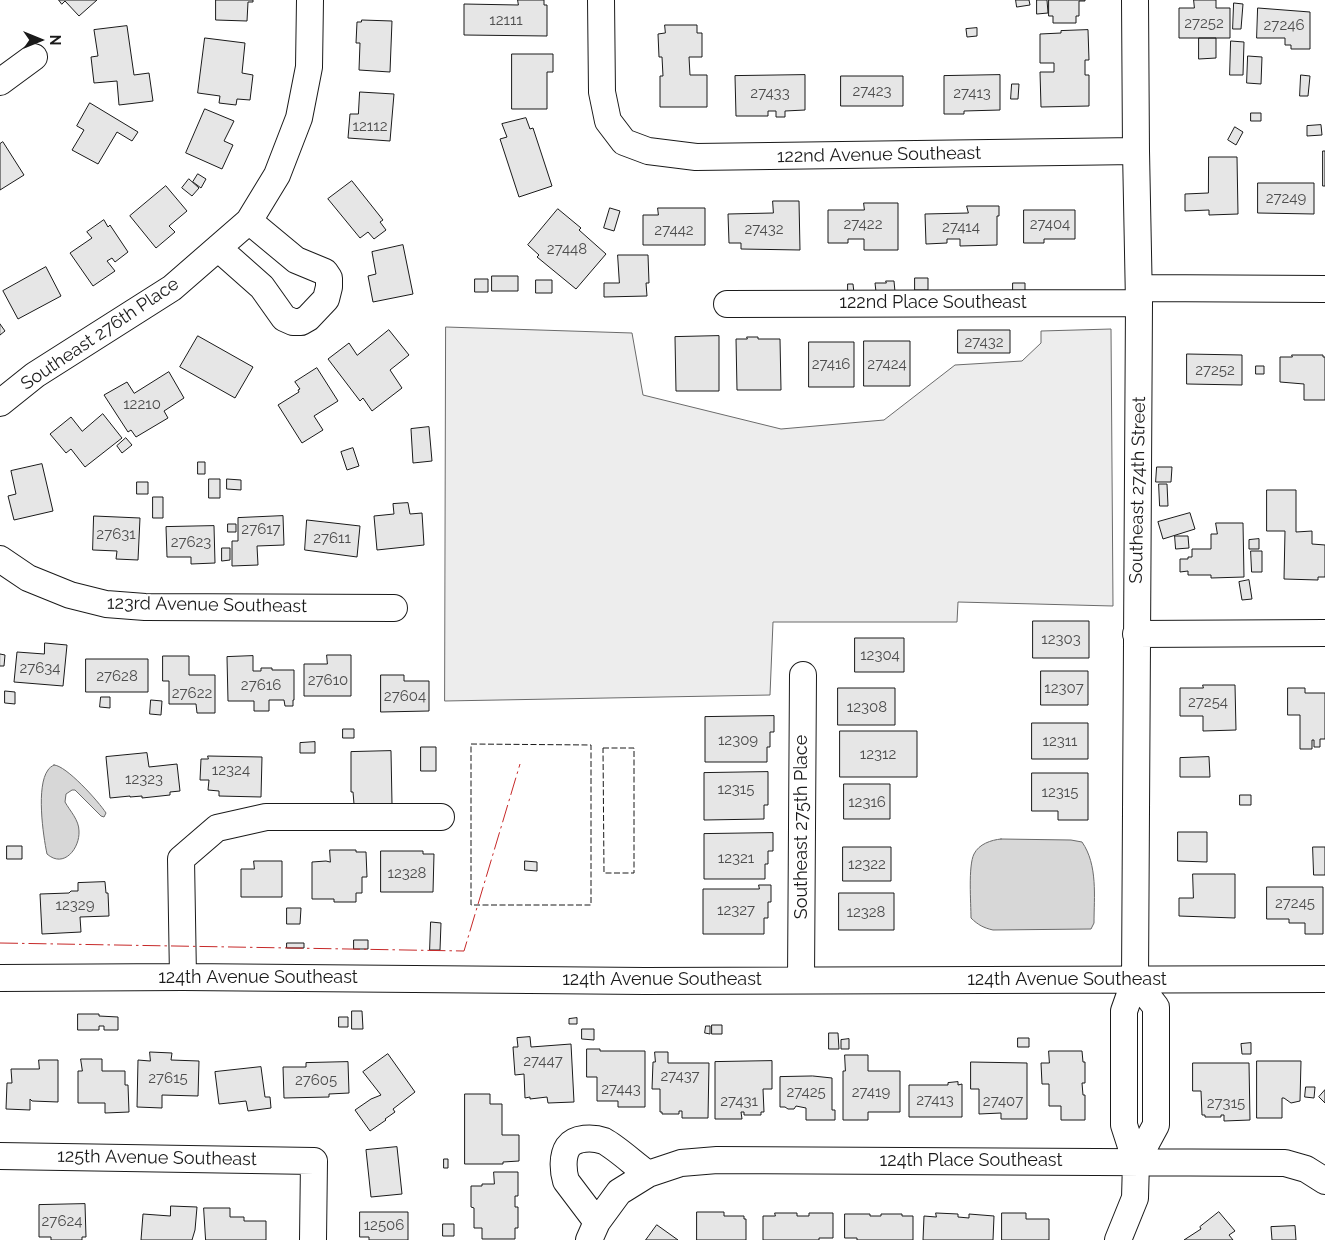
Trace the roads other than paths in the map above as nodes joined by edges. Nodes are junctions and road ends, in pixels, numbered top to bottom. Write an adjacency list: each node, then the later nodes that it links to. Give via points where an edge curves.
1 (310, 0): 7 (street, Southeast 276th Place, via 309,67 299,118 277,175)
2 (601, 0): 6 (street, 122nd Avenue Southeast, via 602,92 608,121 624,142 648,151 696,157)
3 (1135, 0): 6 (street, Southeast 274th Street)
4 (34, 57): 5 (street)
5 (0, 82)
6 (1136, 151): 10 (street, Southeast 274th Street)
7 (249, 221): 8 (street, Southeast 276th Place); 8 (street, via 296,260 325,272 329,278 326,299 308,318 301,322 284,318 262,287)
8 (218, 248): 12 (street, Southeast 276th Place, via 172,288 36,375)
9 (1325, 289): 10 (street)
10 (1139, 296): 11 (street, 122nd Place Southeast); 16 (street, Southeast 274th Street)
11 (727, 304)
12 (0, 403)
13 (0, 559): 14 (street, 123rd Avenue Southeast, via 28,578 70,596 106,604)
14 (394, 608)
15 (1325, 633): 16 (street)
16 (1136, 634): 23 (street, Southeast 274th Street)
17 (803, 675): 21 (street, Southeast 275th Place)
18 (441, 817): 19 (street, via 266,816 217,828 181,859)
19 (183, 977): 20 (street, 124th Avenue Southeast); 21 (street, 124th Avenue Southeast, via 634,981)
20 (0, 978)
21 (801, 979): 23 (street, 124th Avenue Southeast)
22 (1325, 979): 23 (street, 124th Avenue Southeast)
23 (1135, 980): 25 (street, Southeast 274th Street, via 1124,1011 1124,1125)
24 (0, 1156): 29 (street, 125th Avenue Southeast, via 314,1160)
25 (1136, 1162): 26 (street, 124th Place Southeast, via 717,1160 681,1163); 27 (street, 124th Place Southeast, via 1285,1163 1306,1169); 30 (street, Southeast 274th Street, via 1135,1198)
26 (648, 1174): 28 (street, 124th Place Southeast, via 619,1192); 28 (street, via 604,1142 587,1138 572,1142 567,1149 563,1174)
27 (1325, 1181)
28 (593, 1231)
29 (313, 1240)
30 (1118, 1240)

